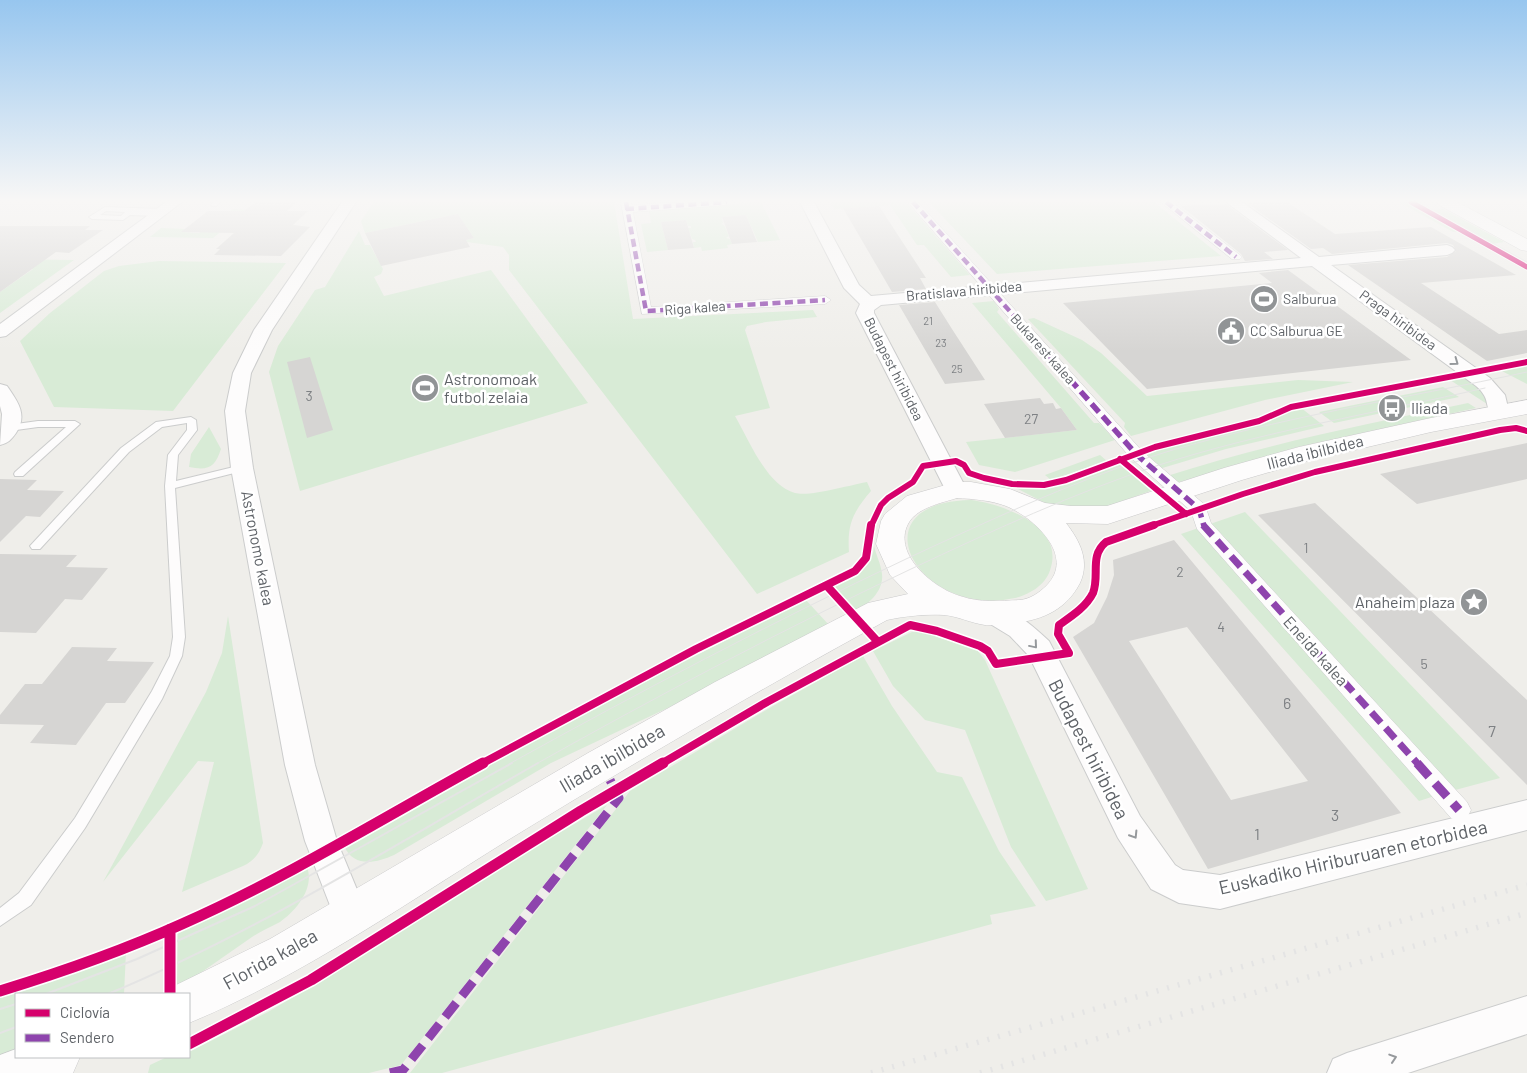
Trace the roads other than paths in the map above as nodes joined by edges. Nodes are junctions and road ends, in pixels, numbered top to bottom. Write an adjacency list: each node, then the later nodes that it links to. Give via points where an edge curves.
1 (107, 252): 14 (street)
2 (314, 252): 19 (street, Astronomo kalea, via 263,330 242,374 235,411)
3 (635, 252): 12 (street, Riga kalea, via 646,311)
4 (833, 252): 13 (street, Budapest hiribidea, via 852,288)
5 (957, 252): 11 (street, Bukarest kalea)
6 (1230, 252): 9 (street)
7 (1303, 252): 10 (street, Praga hiribidea)
8 (1422, 252): 10 (street, Bratislava hiribidea)
9 (1236, 257)
10 (1316, 261): 11 (street, Bratislava hiribidea); 17 (street, Praga hiribidea, one-way to 17, via 1483,382 1495,392)
11 (990, 289): 13 (street, Bratislava hiribidea, via 891,298); 23 (street, Bukarest kalea, via 1136,454)
12 (825, 300)
13 (870, 304): 22 (street, Budapest hiribidea, via 864,312)
14 (0, 332)
15 (0, 390): 18 (street, via 11,405)
16 (1527, 407): 17 (main road, Iliada ibilbidea)
17 (1499, 412): 23 (main road, Iliada ibilbidea, via 1360,440)
18 (5, 425): 20 (lane, via 75,424)
19 (242, 468): 21 (lane); 35 (street, Astronomo kalea, via 310,806 334,882)
20 (19, 474)
21 (170, 486): 26 (lane, via 173,455 192,430 191,420 159,424 125,450); 36 (lane, via 178,638 176,656 157,695 80,823 24,899)
22 (956, 490): 24 (main road, via 992,493); 28 (main road, via 921,499 897,518 891,531)
23 (1178, 491): 25 (main road, Iliada ibilbidea); 32 (street, Eneida kalea, via 1198,509 1204,525)
24 (1029, 506): 25 (main road, Iliada ibilbidea, via 1071,515); 27 (main road, via 1056,528)
25 (1108, 515): 27 (main road, Iliada ibilbidea)
26 (36, 546)
27 (1067, 546): 31 (main road, via 1070,571 1058,593 1032,609)
28 (894, 560): 29 (main road, via 914,585); 30 (main road, via 894,582)
29 (944, 604): 30 (main road, Iliada ibilbidea, via 900,606); 31 (main road, via 970,612)
30 (878, 612): 35 (main road, Iliada ibilbidea, via 600,764)
31 (996, 614): 34 (street, Budapest hiribidea, one-way to 34, via 1039,649 1129,827 1163,877)
32 (1459, 810)
33 (1527, 815): 34 (street, Euskadiko Hiriburuaren etorbidea, via 1220,892)
34 (1179, 886)
35 (350, 914): 37 (main road, Florida kalea, via 264,965)
36 (0, 918)
37 (190, 1002)
38 (1527, 1014): 41 (street, one-way to 38)
39 (53, 1058): 40 (main road)
40 (13, 1073)
41 (1347, 1073)

